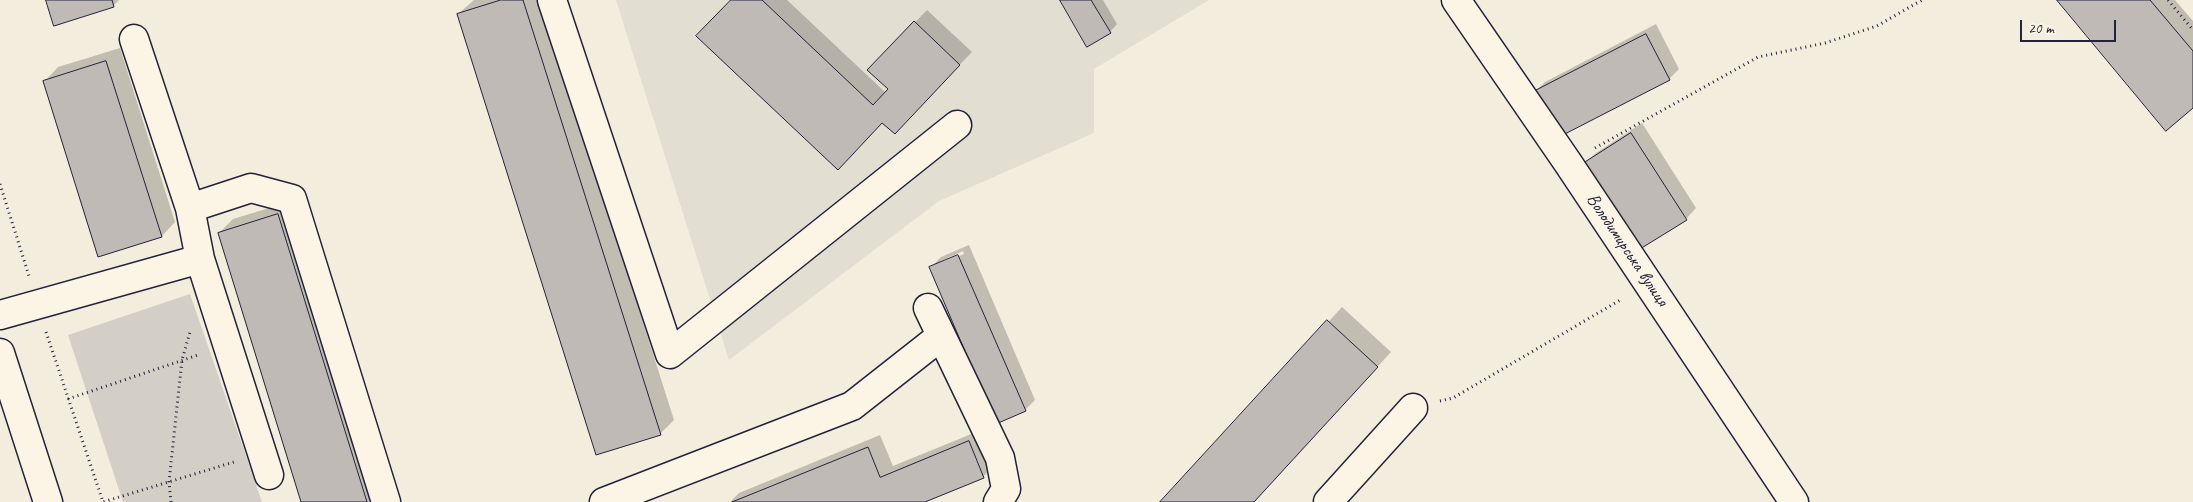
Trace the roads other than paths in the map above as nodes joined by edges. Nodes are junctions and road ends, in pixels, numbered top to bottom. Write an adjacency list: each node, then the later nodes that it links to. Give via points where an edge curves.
1 (552, 0): 4 (street, via 670,354)
2 (1456, 0): 18 (street, Володимирська вулиця)
3 (134, 39): 5 (street)
4 (957, 125)
5 (190, 208): 6 (street); 14 (street, via 251,188 292,199)
6 (200, 258): 8 (street); 12 (street)
7 (928, 308): 9 (street)
8 (0, 315)
9 (941, 336): 15 (street, via 852,406); 16 (street, via 1000,458 1006,489)
10 (0, 353): 13 (street)
11 (1413, 408): 17 (street)
12 (266, 464)
13 (48, 502)
14 (386, 502)
15 (604, 502)
16 (998, 502)
17 (1328, 502)
18 (1794, 502)

